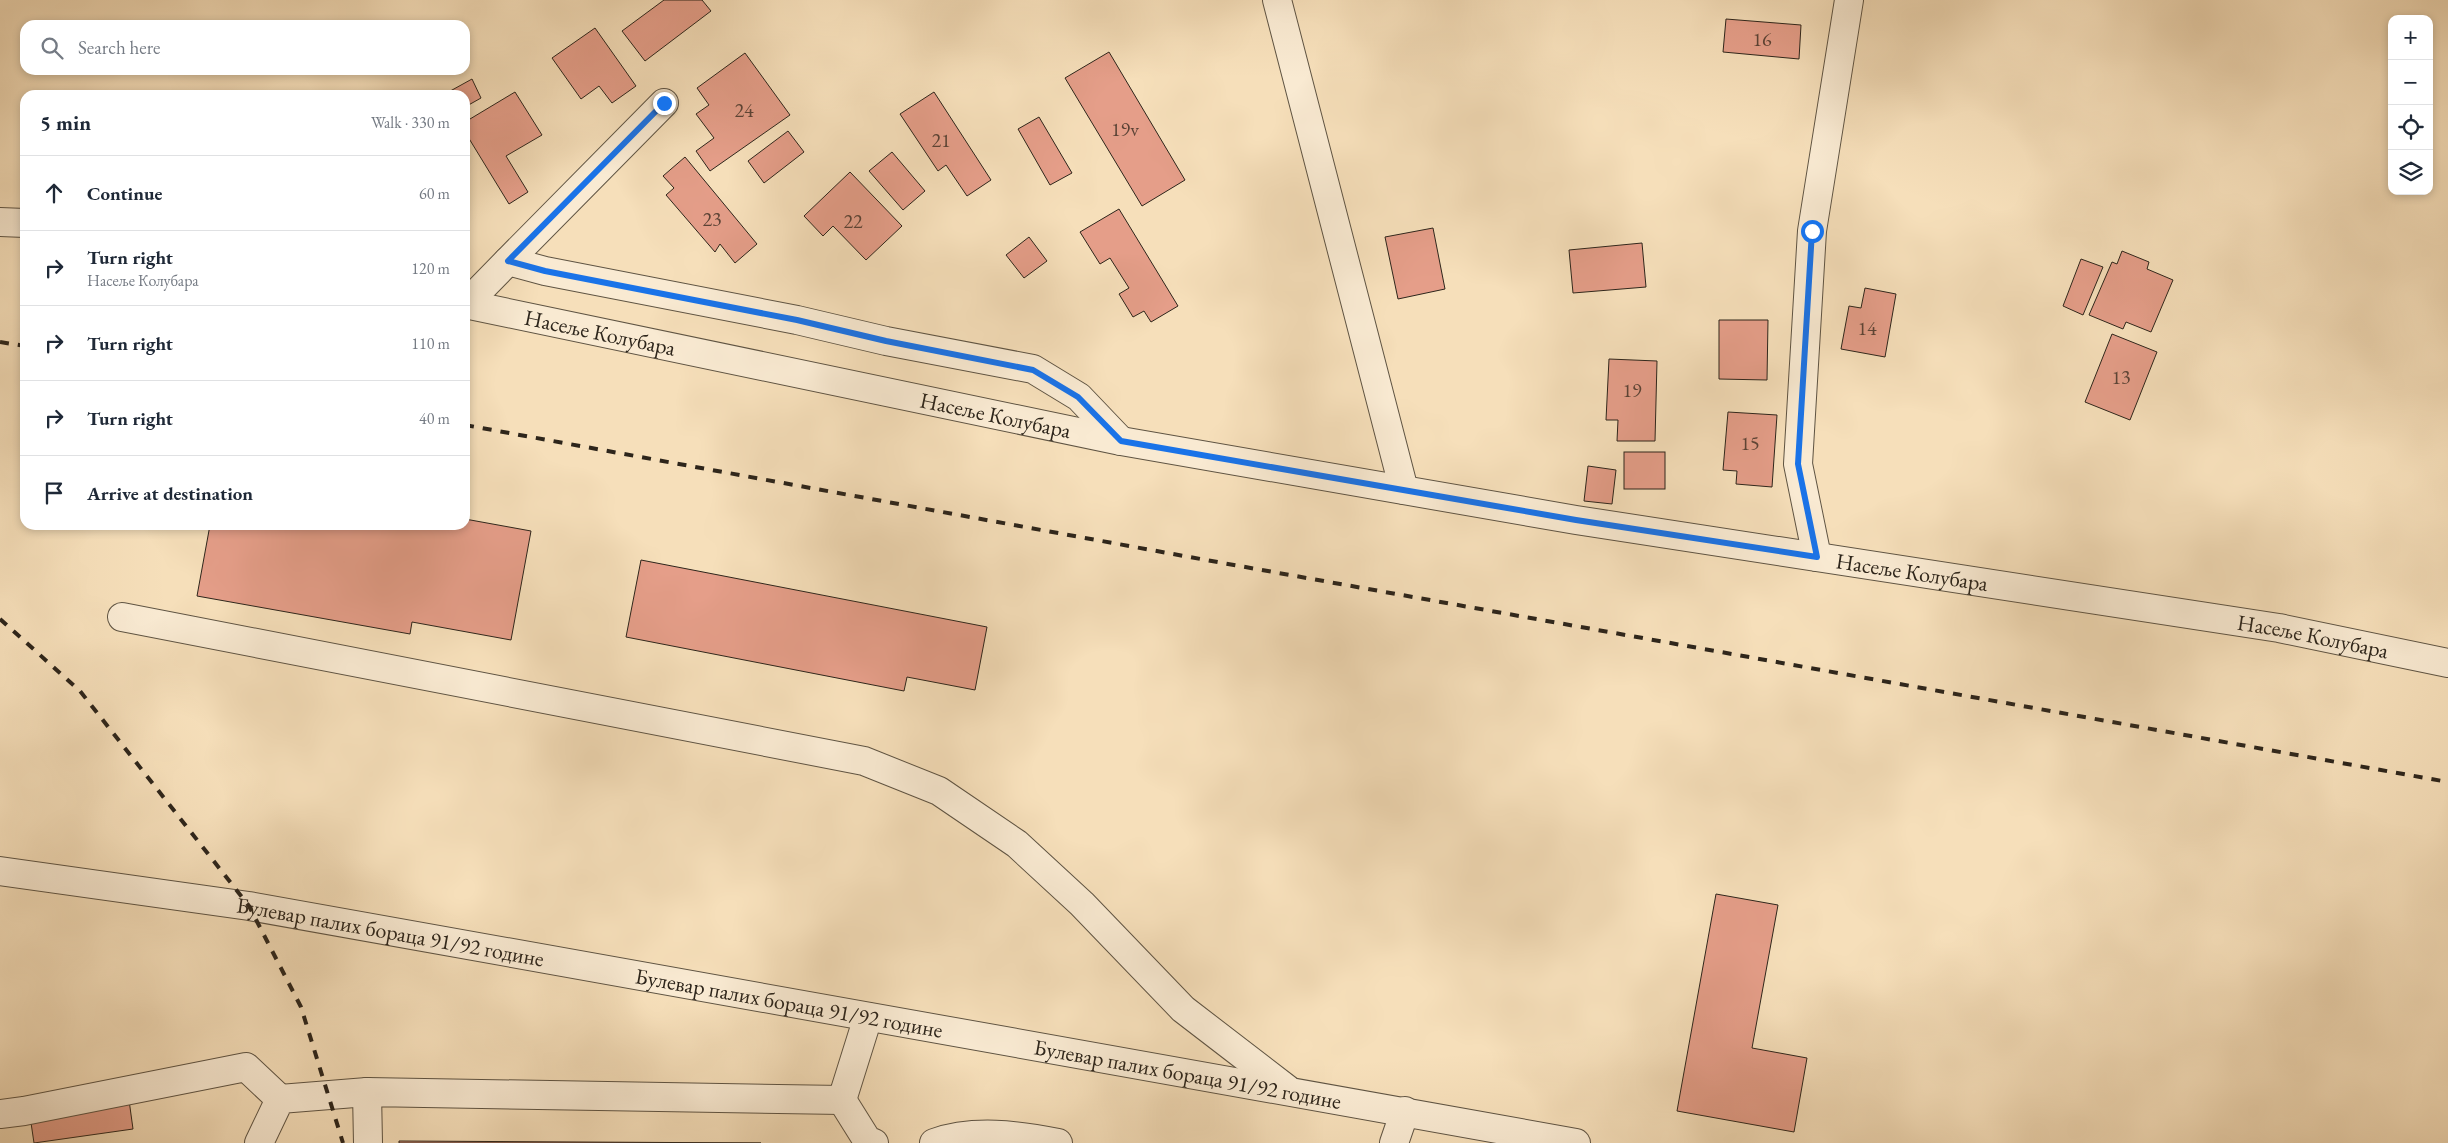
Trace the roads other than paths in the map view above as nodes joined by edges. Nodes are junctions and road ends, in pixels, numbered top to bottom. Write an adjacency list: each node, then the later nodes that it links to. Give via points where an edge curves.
1 (1278, 0): 10 (street)
2 (1849, 0): 11 (street, via 1812,231 1798,464)
3 (664, 103): 6 (street)
4 (0, 222): 5 (street)
5 (20, 223)
6 (508, 261): 7 (street); 9 (street, via 1033,370 1078,397)
7 (470, 300)
8 (470, 305): 9 (street, Насеље Колубара)
9 (1121, 441): 10 (street, Насеље Колубара)
10 (1404, 490): 11 (street, Насеље Колубара)
11 (1817, 557): 13 (street, Насеље Колубара, via 2279,628)
12 (122, 617): 16 (street, via 864,761 939,791 1018,844 1082,904 1183,1009)
13 (2448, 662)
14 (0, 871): 15 (street, Булевар палих бораца 91/92 године, via 249,906)
15 (868, 1017): 16 (street, Булевар палих бораца 91/92 године); 19 (street)
16 (1290, 1091): 20 (street, Булевар палих бораца 91/92 године)
17 (367, 1092): 18 (street); 19 (street); 23 (street)
18 (280, 1099): 21 (street, via 246,1067); 22 (street)
19 (842, 1100): 24 (street, via 866,1140)
20 (1405, 1111): 27 (street); 28 (street, Булевар палих бораца 91/92 године)
21 (0, 1114)
22 (259, 1143)
23 (368, 1143)
24 (874, 1143)
25 (934, 1143): 26 (street, via 950,1137 993,1134)
26 (1058, 1143)
27 (1394, 1143)
28 (1576, 1143)

